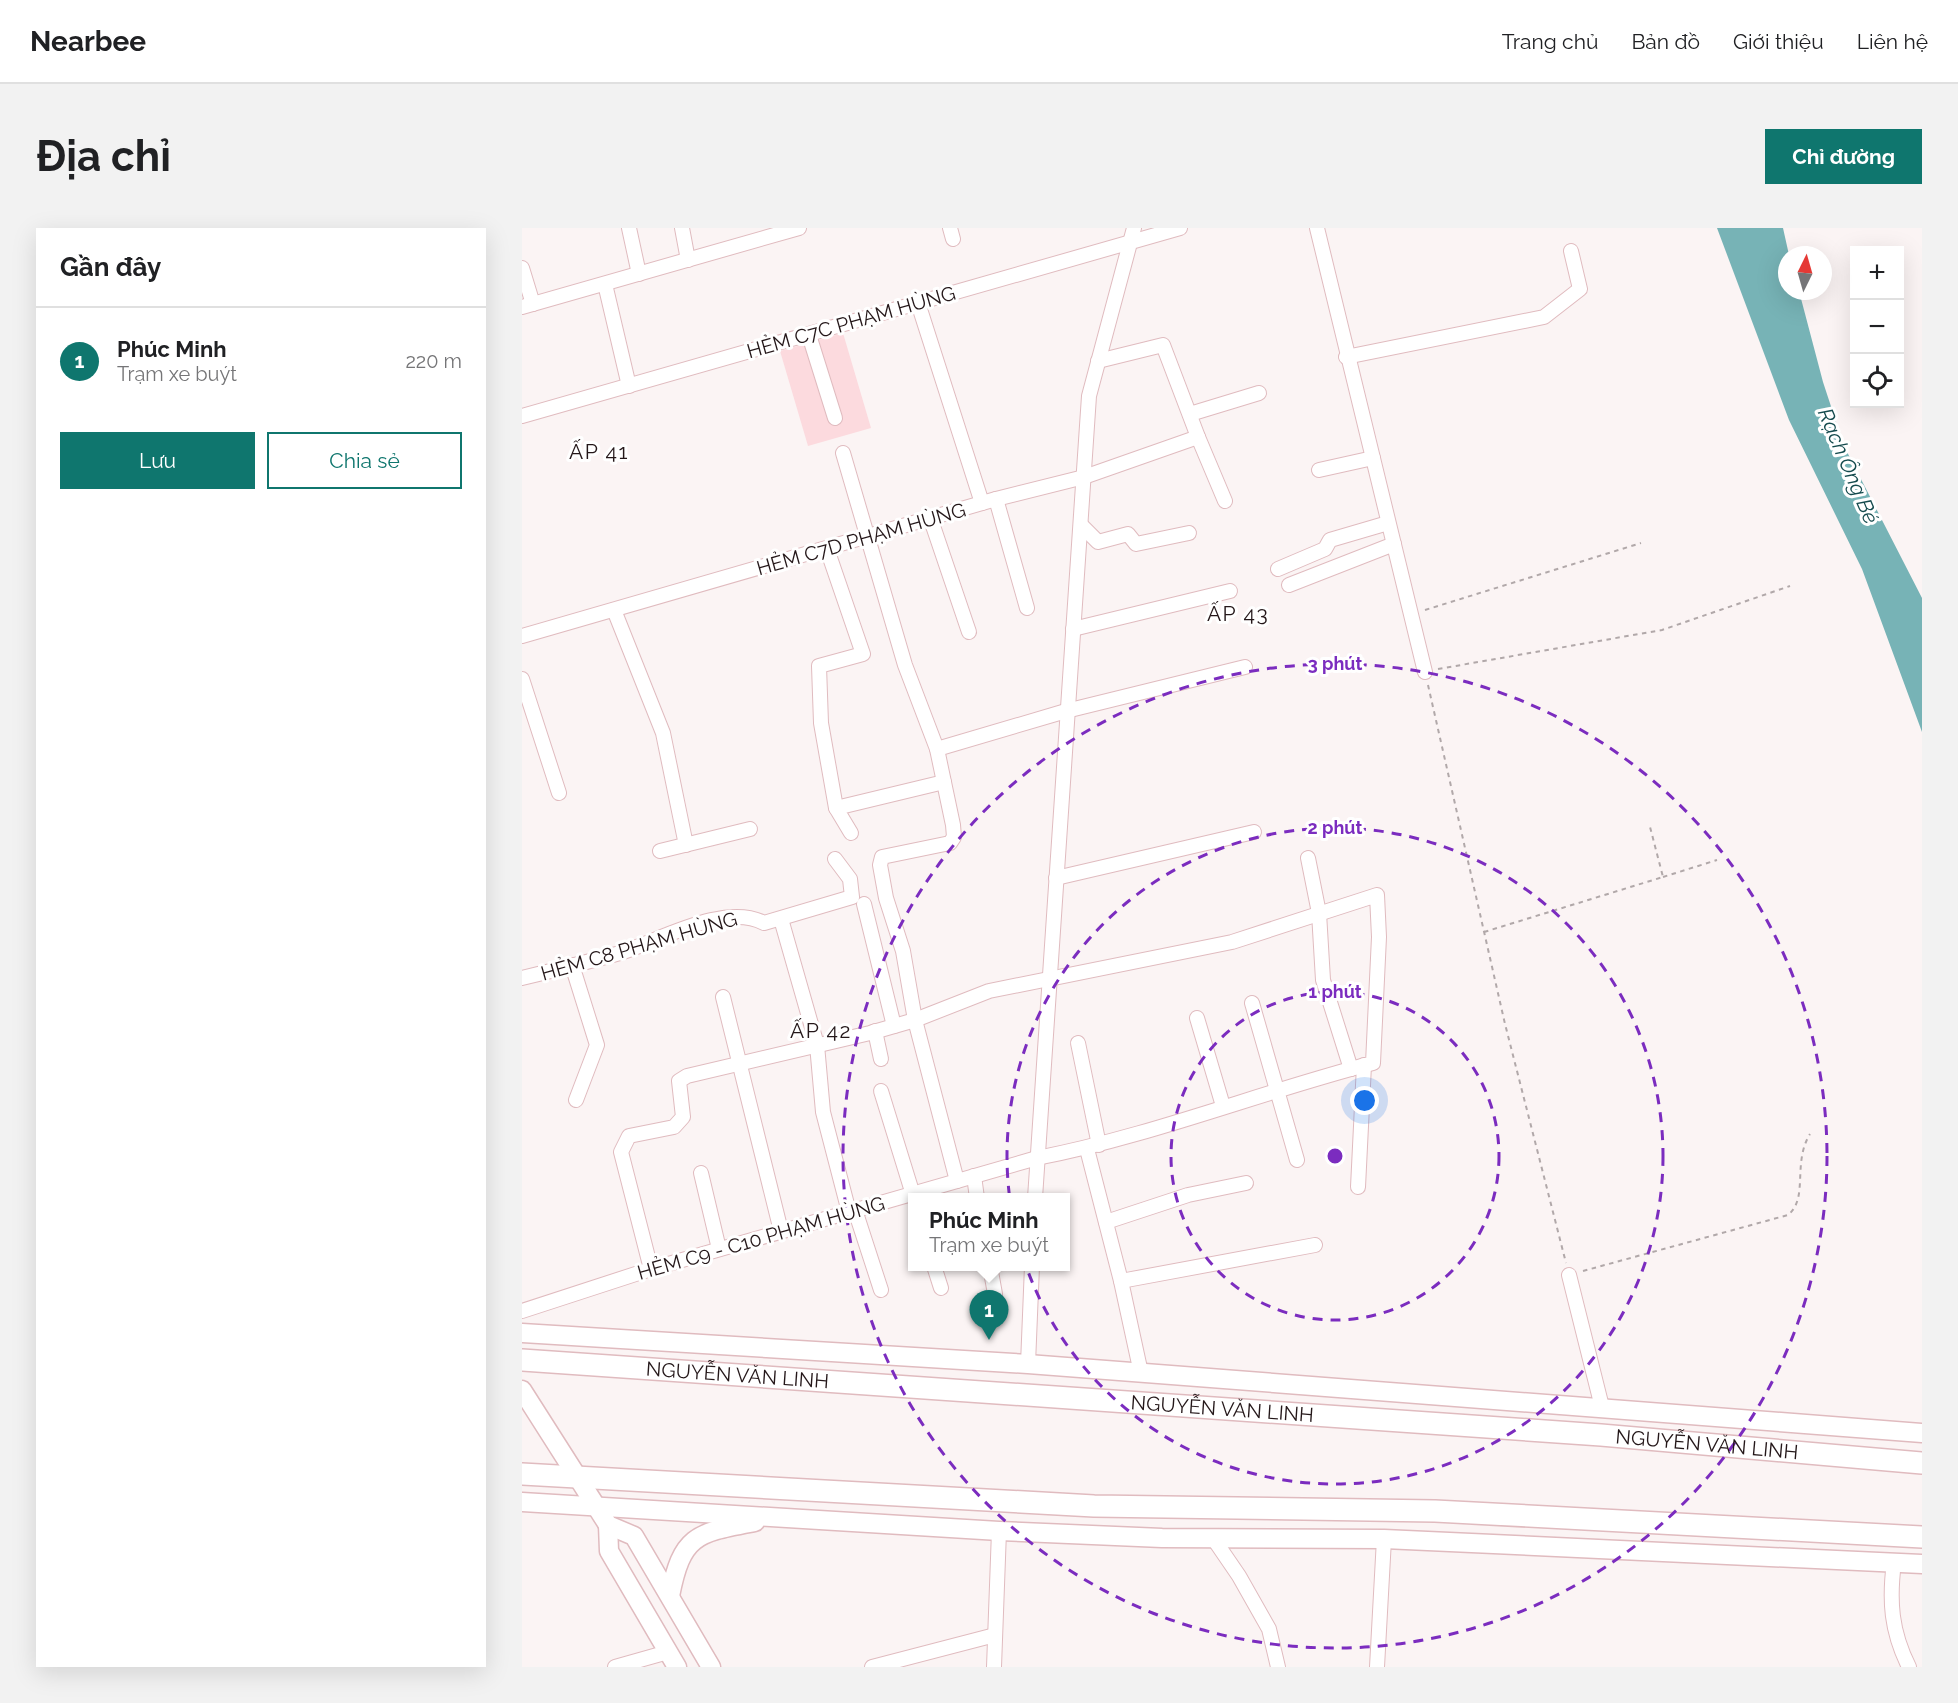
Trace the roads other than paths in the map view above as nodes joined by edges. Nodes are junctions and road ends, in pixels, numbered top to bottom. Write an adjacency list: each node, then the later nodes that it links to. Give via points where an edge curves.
1 (629, 228): 11 (street)
2 (682, 228): 9 (street)
3 (799, 228): 6 (street)
4 (1180, 228): 7 (street, HẺM C7C PHẠM HÙNG)
5 (1317, 228): 16 (street)
6 (758, 234): 9 (street)
7 (1133, 234): 13 (street, HẺM C7C PHẠM HÙNG); 17 (street)
8 (1571, 251): 16 (street, via 1580,289 1544,317)
9 (688, 260): 11 (street)
10 (522, 267): 14 (street)
11 (639, 274): 12 (street)
12 (605, 284): 14 (street); 18 (street)
13 (918, 303): 15 (street, HẺM C7C PHẠM HÙNG); 28 (street)
14 (527, 306)
15 (809, 335): 18 (street, HẺM C7C PHẠM HÙNG); 22 (street)
16 (1346, 357): 25 (street)
17 (1098, 361): 20 (street, via 1162,345); 27 (street, via 1089,396)
18 (629, 386): 21 (street, HẺM C7C PHẠM HÙNG)
19 (1259, 393): 20 (street)
20 (1190, 414): 23 (street)
21 (522, 416)
22 (835, 418)
23 (1198, 437): 27 (street, HẺM C7D PHẠM HÙNG); 29 (street)
24 (843, 453): 34 (street)
25 (1373, 458): 26 (street); 31 (street)
26 (1319, 470)
27 (1084, 477): 28 (street, HẺM C7D PHẠM HÙNG); 32 (street)
28 (989, 501): 30 (street, HẺM C7D PHẠM HÙNG); 40 (street)
29 (1225, 501)
30 (931, 520): 34 (street, HẺM C7D PHẠM HÙNG); 43 (street)
31 (1388, 523): 35 (street); 37 (street, via 1330,540 1325,549)
32 (1081, 525): 33 (street, via 1098,542 1128,534 1136,544); 42 (street)
33 (1189, 533)
34 (867, 538): 36 (street, HẺM C7D PHẠM HÙNG); 49 (street, via 905,665)
35 (1394, 544): 38 (street); 46 (street)
36 (826, 549): 41 (street, HẺM C7D PHẠM HÙNG); 52 (street, via 863,654 819,666 821,723)
37 (1278, 569)
38 (1289, 585)
39 (1230, 591): 42 (street)
40 (1027, 608)
41 (614, 609): 44 (street, HẺM C7D PHẠM HÙNG); 56 (street, via 663,733)
42 (1073, 629): 48 (street)
43 (969, 632)
44 (522, 636)
45 (1245, 667): 48 (street)
46 (1425, 672)
47 (522, 679): 51 (street)
48 (1066, 711): 49 (street); 60 (street)
49 (937, 748): 50 (street)
50 (944, 782): 52 (street); 70 (street, via 953,840 882,857 879,865 903,951)
51 (559, 793)
52 (836, 808): 55 (street)
53 (750, 829): 56 (street)
54 (1254, 832): 60 (street)
55 (851, 833)
56 (686, 845): 57 (street)
57 (660, 851)
58 (1308, 858): 62 (street)
59 (836, 859): 63 (street, HẺM C8 PHẠM HÙNG, via 850,879 852,897)
60 (1056, 878): 66 (street)
61 (864, 904): 71 (street)
62 (1319, 914): 66 (street, via 1232,942); 77 (street, via 1323,980); 77 (street, via 1377,895 1379,937)
63 (781, 919): 64 (street, HẺM C8 PHẠM HÙNG, via 764,923 750,916 729,917); 74 (street)
64 (572, 966): 65 (street, HẺM C8 PHẠM HÙNG); 80 (street, via 597,1046)
65 (522, 978)
66 (1049, 979): 70 (street, via 989,992); 83 (street)
67 (723, 997): 76 (street)
68 (1252, 1003): 79 (street)
69 (1197, 1018): 81 (street)
70 (915, 1020): 71 (street); 87 (street)
71 (894, 1026): 72 (street)
72 (875, 1031): 74 (street); 75 (street)
73 (1078, 1043): 82 (street)
74 (817, 1045): 76 (street); 95 (street, via 823,1112)
75 (881, 1059)
76 (741, 1063): 97 (street); 100 (street, via 679,1081 683,1117 674,1127 629,1136 621,1152)
77 (1363, 1066): 79 (street, HẺM C9 - C10 PHẠM HÙNG); 89 (street)
78 (881, 1091): 90 (street)
79 (1277, 1091): 81 (street, HẺM C9 - C10 PHẠM HÙNG); 84 (street)
80 (576, 1100)
81 (1223, 1106): 82 (street, HẺM C9 - C10 PHẠM HÙNG)
82 (1093, 1147): 83 (street, HẺM C9 - C10 PHẠM HÙNG); 96 (street)
83 (1037, 1158): 86 (street, HẺM C9 - C10 PHẠM HÙNG); 93 (street)
84 (1297, 1160)
85 (701, 1173): 99 (street)
86 (974, 1176): 87 (street, HẺM C9 - C10 PHẠM HÙNG); 92 (street)
87 (957, 1181): 91 (street, HẺM C9 - C10 PHẠM HÙNG)
88 (1246, 1183): 96 (street, via 1188,1195)
89 (1358, 1187)
90 (912, 1193)
91 (922, 1193)
92 (976, 1193)
93 (1035, 1193)
94 (908, 1197): 95 (street, HẺM C9 - C10 PHẠM HÙNG)
95 (852, 1211): 97 (street, HẺM C9 - C10 PHẠM HÙNG); 107 (street)
96 (1106, 1222): 105 (street)
97 (781, 1232): 99 (street, HẺM C9 - C10 PHẠM HÙNG)
98 (1316, 1245): 105 (street)
99 (719, 1249): 100 (street, HẺM C9 - C10 PHẠM HÙNG)
100 (651, 1269): 109 (street, HẺM C9 - C10 PHẠM HÙNG)
101 (936, 1271): 106 (street)
102 (991, 1271): 108 (street)
103 (1032, 1271): 112 (street)
104 (1569, 1275): 115 (street)
105 (1121, 1281): 113 (street)
106 (941, 1288)
107 (881, 1290)
108 (994, 1294)
109 (522, 1311)
110 (522, 1333): 112 (main road, NGUYỄN VĂN LINH)
111 (522, 1360): 117 (highway, NGUYỄN VĂN LINH, via 1601,1435)
112 (1028, 1364): 113 (main road, NGUYỄN VĂN LINH)
113 (1141, 1373): 115 (main road, NGUYỄN VĂN LINH)
114 (522, 1390): 119 (main road)
115 (1602, 1407): 116 (main road, NGUYỄN VĂN LINH)
116 (1922, 1433)
117 (1922, 1463)
118 (522, 1474): 119 (highway)
119 (577, 1477): 121 (main road); 126 (highway, via 1094,1506 1435,1511)
120 (522, 1502): 121 (main road)
121 (595, 1507): 122 (main road); 123 (main road)
122 (784, 1517): 124 (main road); 130 (main road, via 715,1530 692,1541 675,1569)
123 (608, 1525): 130 (main road, via 634,1536); 132 (main road, via 609,1551)
124 (999, 1531): 125 (main road); 131 (street)
125 (1213, 1538): 127 (main road); 137 (street, via 1269,1629)
126 (1922, 1538)
127 (1384, 1539): 128 (main road); 138 (street)
128 (1894, 1562): 129 (main road); 139 (street, via 1890,1598 1899,1646)
129 (1922, 1564)
130 (670, 1596): 134 (main road)
131 (995, 1635): 135 (street); 136 (street)
132 (673, 1659): 133 (street)
133 (615, 1667)
134 (711, 1667)
135 (872, 1667)
136 (994, 1667)
137 (1278, 1667)
138 (1377, 1667)
139 (1909, 1667)

